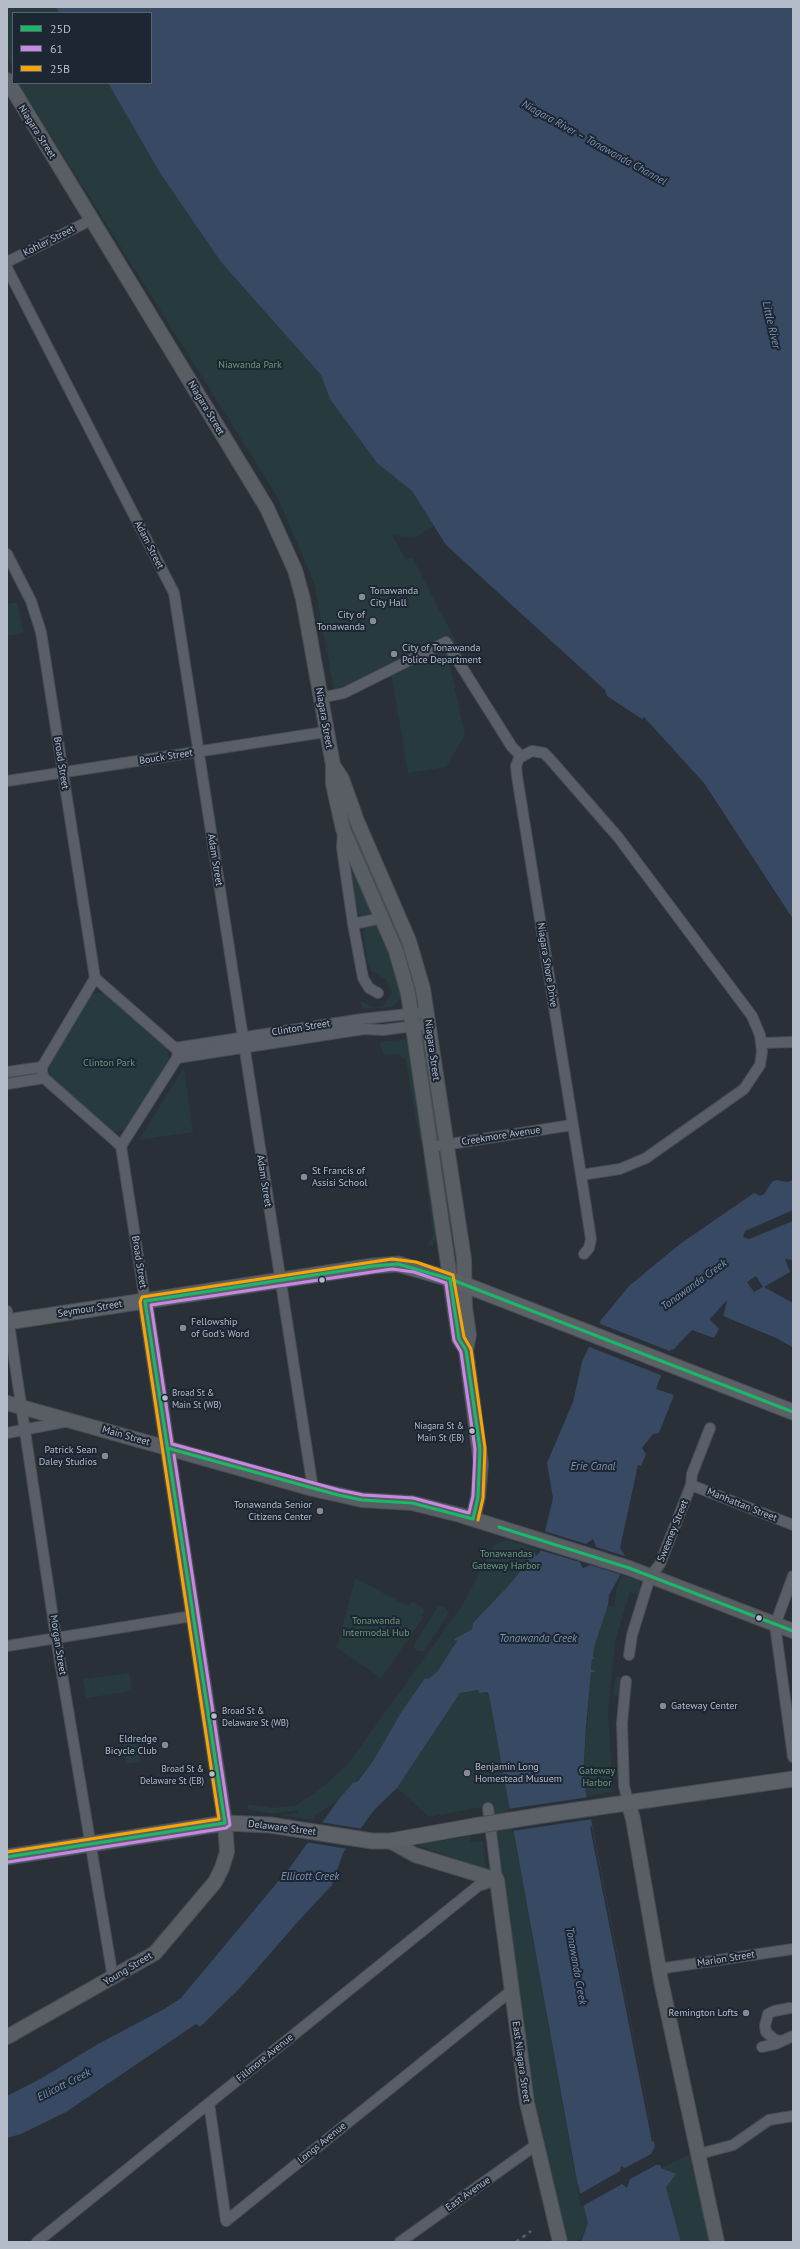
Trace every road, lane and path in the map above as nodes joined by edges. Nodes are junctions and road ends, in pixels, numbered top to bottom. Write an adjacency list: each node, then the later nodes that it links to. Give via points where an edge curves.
1 (7, 80): 2 (street, Niagara Street)
2 (91, 220): 3 (street, Kohler Street); 6 (street, Niagara Street, via 267,508 287,549 302,592)
3 (7, 262)
4 (7, 268): 8 (street, Adam Street, via 174,593)
5 (7, 554): 11 (street, Broad Street, via 39,621)
6 (320, 698): 7 (street, Niagara Street); 9 (street, via 344,693 446,642 512,747)
7 (325, 732): 8 (street, Bouck Street); 10 (street, Niagara Street)
8 (198, 752): 11 (street, Bouck Street); 20 (street, Adam Street)
9 (521, 756): 22 (street, via 532,751 544,753 618,837 752,1016); 28 (street, Niagara Shore Drive, via 516,766 517,776)
10 (333, 765): 13 (street, Niagara Street, via 333,784); 18 (street, Niagara Street, via 342,779 357,821 409,941)
11 (63, 772): 12 (street, Bouck Street); 16 (street, Broad Street)
12 (7, 781)
13 (343, 829): 14 (street, Niagara Street); 15 (street, Niagara Street, via 342,848)
14 (382, 918): 15 (street); 19 (street, Niagara Street, via 402,972)
15 (353, 924): 17 (street, Niagara Street, via 363,978 369,988)
16 (94, 978): 23 (street); 24 (street)
17 (378, 993)
18 (428, 1018): 19 (street, Clinton Street); 29 (street, Niagara Street)
19 (411, 1020): 20 (street, Clinton Street, via 362,1019); 31 (street, Niagara Street)
20 (244, 1042): 23 (street, Clinton Street); 35 (street, Adam Street)
21 (793, 1042): 22 (street)
22 (762, 1043): 32 (street, via 761,1059 756,1074 736,1096 646,1158 620,1169)
23 (176, 1053): 30 (street)
24 (42, 1067): 25 (street); 26 (street)
25 (7, 1072)
26 (44, 1078): 27 (street); 30 (street)
27 (7, 1084)
28 (572, 1125): 29 (street, Creekmore Avenue); 32 (street, Niagara Shore Drive)
29 (446, 1144): 31 (street, Creekmore Avenue); 36 (street, Niagara Street, via 464,1259)
30 (121, 1146): 37 (street, Broad Street)
31 (430, 1147): 34 (street, Niagara Street)
32 (581, 1175): 33 (street, Niagara Shore Drive, via 591,1239)
33 (584, 1254)
34 (450, 1279): 35 (main road, Seymour Street, via 392,1264); 36 (main road, Seymour Street); 39 (street, Niagara Street, via 459,1339)
35 (279, 1281): 37 (main road, Seymour Street); 49 (street, Adam Street)
36 (465, 1285): 39 (street, Niagara Street, via 469,1335); 42 (main road, Seymour Street)
37 (145, 1301): 38 (main road, Seymour Street); 47 (street, Broad Street)
38 (8, 1319): 41 (street, Morgan Street)
39 (466, 1350): 50 (street, Niagara Street, via 481,1464 478,1497)
40 (7, 1403): 41 (street, Main Street)
41 (22, 1407): 43 (street, Main Street); 45 (street, Morgan Street)
42 (793, 1412)
43 (71, 1421): 45 (street); 47 (street, Main Street)
44 (710, 1428): 48 (street, Sweeney Street, via 692,1474)
45 (25, 1429): 46 (street); 57 (street, Morgan Street)
46 (7, 1433)
47 (167, 1448): 49 (street, Main Street); 54 (street, Broad Street)
48 (691, 1485): 51 (street, Manhattan Street); 53 (street, Sweeney Street, via 660,1564)
49 (313, 1489): 50 (street, Main Street, via 362,1500 418,1504)
50 (472, 1519): 53 (street, Main Street, via 629,1568)
51 (793, 1525)
52 (793, 1576): 55 (street)
53 (650, 1577): 55 (street, Main Street); 59 (street, Sweeney Street, via 632,1635)
54 (192, 1616): 57 (street); 65 (street, Young Street)
55 (775, 1625): 56 (street, Main Street); 61 (street)
56 (793, 1631)
57 (56, 1638): 58 (street); 67 (street, Morgan Street)
58 (7, 1646)
59 (629, 1655)
60 (626, 1681): 63 (street, via 622,1723 624,1786)
61 (793, 1757)
62 (793, 1779): 63 (main road, Delaware Street)
63 (628, 1802): 66 (main road, Delaware Street, bridge); 71 (street)
64 (488, 1808): 69 (street, East Niagara Street)
65 (225, 1823): 66 (main road, Delaware Street, via 261,1824 361,1840); 67 (main road, Delaware Street); 72 (street, Young Street, via 227,1852 215,1882 155,1953)
66 (390, 1841): 69 (street, via 415,1856)
67 (91, 1843): 68 (main road, Delaware Street); 72 (street, Morgan Street)
68 (7, 1857)
69 (496, 1880): 73 (street, East Niagara Street); 79 (street, Fillmore Avenue, via 478,1886)
70 (793, 1949): 71 (street, Marion Street)
71 (658, 1969): 82 (street)
72 (113, 1978): 76 (street, Young Street)
73 (511, 1991): 79 (street, Longs Avenue, via 226,2221); 81 (street, East Niagara Street)
74 (790, 2008): 77 (street, via 774,2011 766,2020 766,2032 775,2040)
75 (793, 2036): 77 (street)
76 (7, 2037)
77 (782, 2041): 78 (street)
78 (762, 2047)
79 (208, 2103): 83 (street, Fillmore Avenue)
80 (793, 2116): 82 (street, via 769,2120 733,2145)
81 (536, 2145): 84 (street, East Avenue); 85 (street, East Niagara Street)
82 (698, 2154): 86 (street)
83 (37, 2242)
84 (400, 2242)
85 (560, 2242)
86 (717, 2242)

